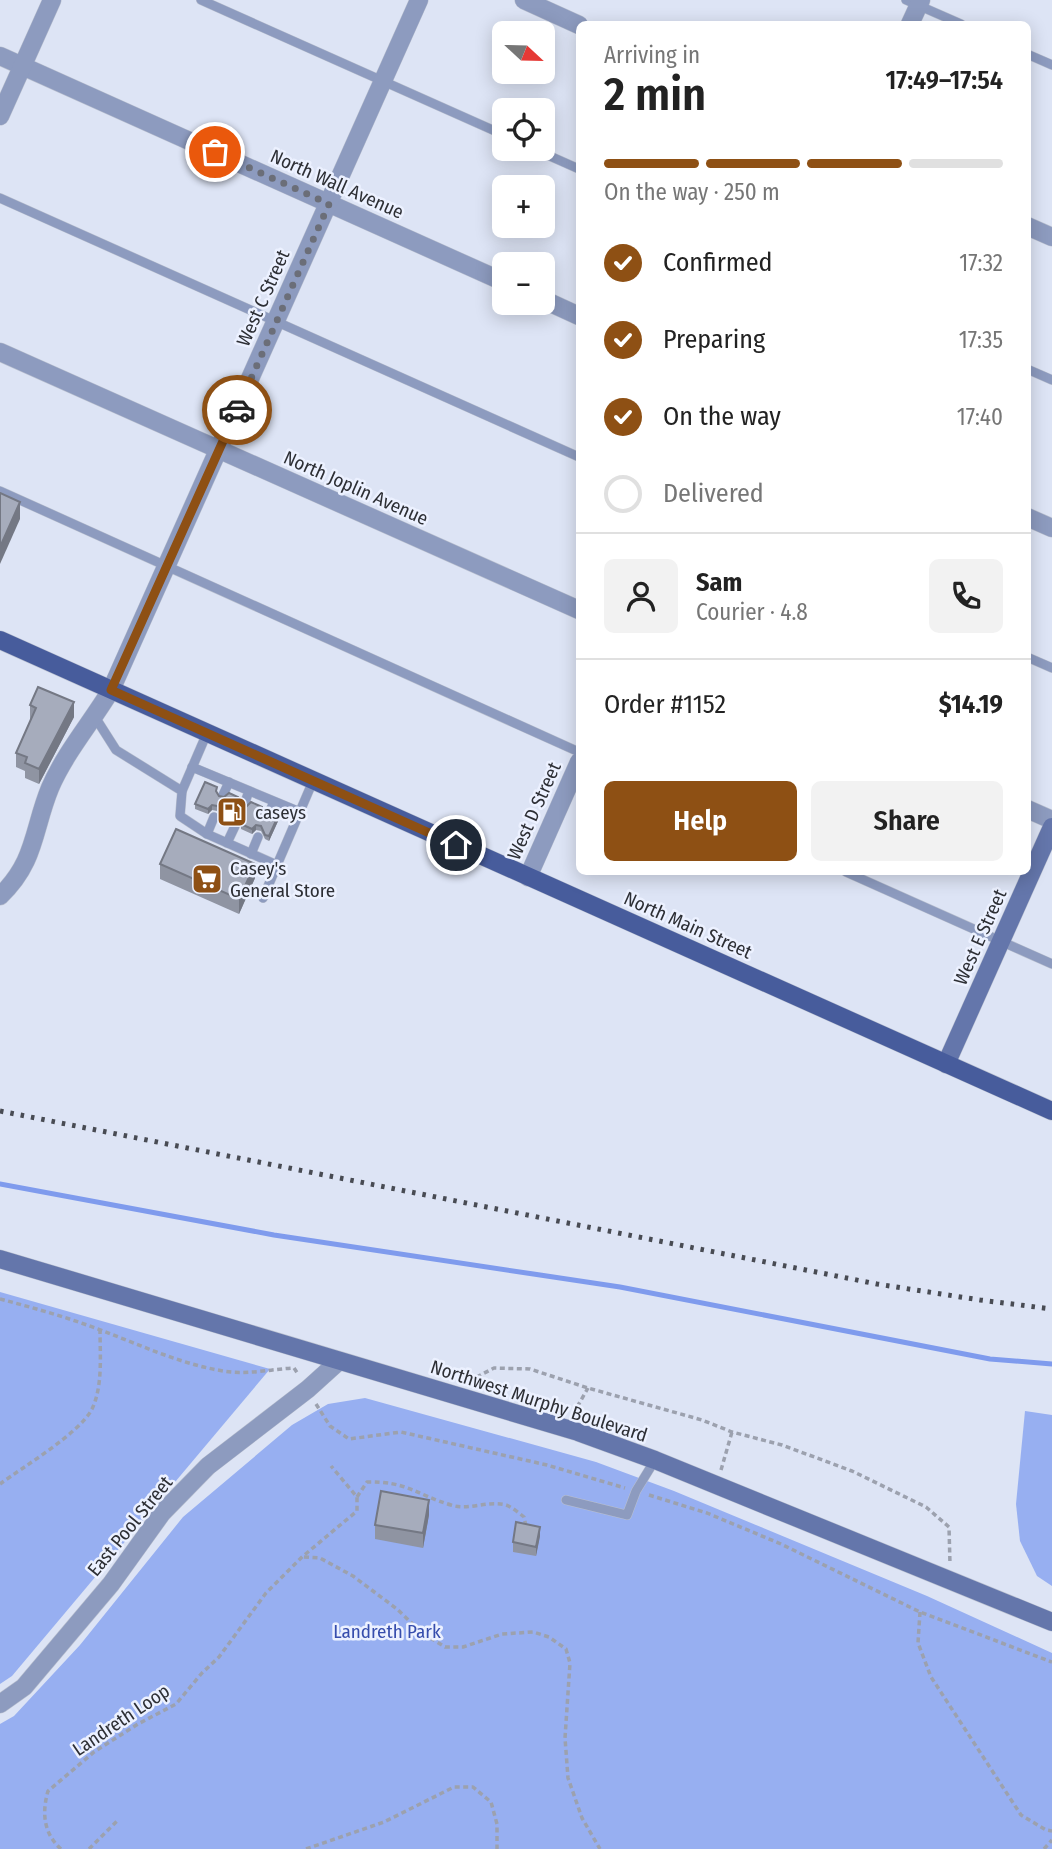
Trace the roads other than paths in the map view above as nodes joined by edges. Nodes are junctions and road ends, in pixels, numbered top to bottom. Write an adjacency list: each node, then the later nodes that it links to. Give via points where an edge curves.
1 (52, 0): 12 (street)
2 (201, 0): 13 (lane)
3 (419, 0): 13 (street, West C Street)
4 (524, 0): 8 (street)
5 (915, 2): 6 (street); 7 (lane)
6 (911, 21)
7 (955, 21)
8 (576, 24)
9 (0, 56): 12 (street, North Wall Avenue)
10 (1031, 56): 11 (lane)
11 (1052, 65)
12 (22, 66): 14 (street); 19 (street, North Wall Avenue)
13 (383, 82): 15 (lane); 19 (street, West C Street)
14 (0, 116)
15 (492, 130)
16 (555, 158): 17 (lane)
17 (576, 168)
18 (0, 198): 25 (lane)
19 (329, 204): 22 (street, North Wall Avenue); 25 (street, West C Street)
20 (1031, 228): 21 (street)
21 (1052, 237)
22 (492, 277)
23 (555, 305): 24 (street)
24 (576, 315)
25 (276, 322): 29 (street, West C Street); 30 (lane)
26 (0, 352): 29 (street, North Joplin Avenue)
27 (1031, 371): 28 (lane)
28 (1052, 380)
29 (219, 450): 34 (street, West C Street); 35 (street, North Joplin Avenue)
30 (576, 456)
31 (0, 491): 34 (lane)
32 (1031, 519): 33 (street)
33 (1052, 528)
34 (167, 566): 39 (street, West C Street); 42 (lane)
35 (576, 609)
36 (0, 640): 39 (main road, North Main Street)
37 (1031, 659): 38 (lane)
38 (1052, 668)
39 (111, 690): 40 (street, West C Street); 41 (main road, North Main Street)
40 (95, 717): 47 (lane, via 116,750); 68 (street, West C Street, via 50,789 25,864)
41 (207, 733): 43 (lane); 45 (main road, North Main Street)
42 (576, 751)
43 (192, 767): 46 (lane); 47 (lane)
44 (576, 769): 67 (street, West D Street)
45 (313, 781): 53 (lane); 67 (main road, North Main Street)
46 (229, 782): 48 (lane); 49 (lane)
47 (182, 791): 59 (lane, via 180,816)
48 (249, 791): 50 (lane); 51 (lane)
49 (223, 795)
50 (274, 802): 53 (lane); 54 (lane)
51 (244, 805)
52 (1031, 811): 56 (street)
53 (300, 812): 63 (lane)
54 (268, 815)
55 (214, 817): 59 (lane)
56 (1052, 820)
57 (235, 826): 61 (lane)
58 (1052, 827): 64 (street, West E Street)
59 (207, 834): 61 (lane)
60 (258, 837): 62 (lane)
61 (228, 843): 62 (lane)
62 (251, 854): 63 (lane)
63 (277, 865): 69 (lane)
64 (1031, 874)
65 (853, 875): 70 (lane)
66 (1031, 875): 70 (street, West E Street)
67 (528, 877): 72 (main road, North Main Street)
68 (0, 896)
69 (263, 898)
70 (1001, 941): 71 (lane); 72 (street, West E Street)
71 (1052, 964)
72 (946, 1064): 73 (main road, North Main Street)
73 (1052, 1111)
74 (0, 1259): 75 (street, Northwest Murphy Boulevard)
75 (339, 1362): 76 (street, Northwest Murphy Boulevard, via 565,1428); 79 (street, East Pool Street, via 199,1476 162,1513 111,1584 24,1687)
76 (655, 1460): 77 (lane, via 627,1515); 78 (street, Northwest Murphy Boulevard)
77 (566, 1500)
78 (1052, 1622)
79 (0, 1704)

